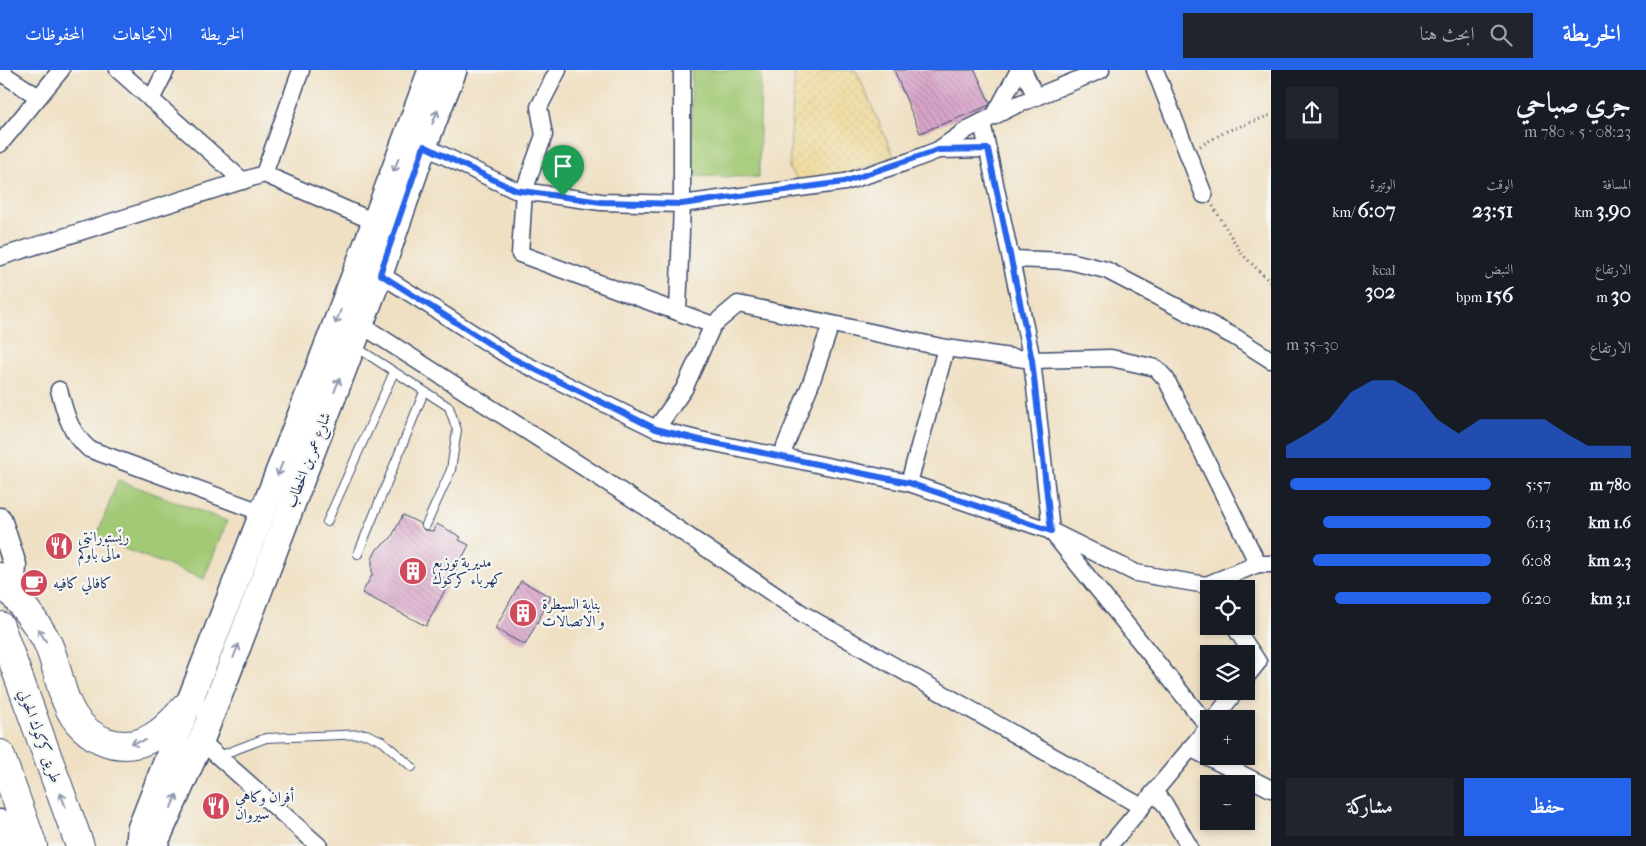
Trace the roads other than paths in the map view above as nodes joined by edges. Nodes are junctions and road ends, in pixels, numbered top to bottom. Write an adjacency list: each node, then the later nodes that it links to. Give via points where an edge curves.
1 (60, 70): 14 (street)
2 (118, 70): 16 (street)
3 (166, 70): 16 (street)
4 (301, 70): 22 (street)
5 (431, 70): 27 (main road, شارع عمر بن الخطاب, one-way to 27)
6 (454, 70): 19 (main road, شارع عمر بن الخطاب, one-way to 6)
7 (558, 70): 24 (street, via 539,107 544,135)
8 (682, 70): 26 (street)
9 (1019, 70): 17 (street)
10 (1023, 70): 15 (street)
11 (1101, 70): 15 (street)
12 (1155, 70): 25 (street)
13 (0, 72): 14 (street)
14 (37, 96): 18 (street)
15 (1036, 97): 17 (street)
16 (151, 100): 23 (street)
17 (988, 119): 20 (street); 21 (street)
18 (0, 144)
19 (424, 146): 24 (street, via 515,190); 30 (main road, شارع عمر بن الخطاب)
20 (988, 149): 21 (street); 29 (street)
21 (938, 150): 26 (street, via 844,182)
22 (264, 174): 23 (street); 27 (street)
23 (243, 181): 28 (street)
24 (524, 191): 26 (street, via 601,202); 31 (street, via 520,254)
25 (1207, 197)
26 (682, 204): 31 (street)
27 (375, 222): 44 (main road, شارع عمر بن الخطاب, one-way to 44)
28 (0, 257)
29 (1012, 259): 36 (street); 37 (street, via 1069,261 1106,270 1235,337)
30 (380, 274): 34 (main road, شارع عمر بن الخطاب); 41 (street, via 510,357)
31 (678, 311): 33 (street)
32 (832, 324): 33 (street, via 738,304); 35 (street); 42 (street)
33 (713, 325): 41 (street, via 684,388)
34 (356, 334): 38 (lane); 55 (main road, شارع عمر بن الخطاب, one-way to 34); 67 (street, via 644,506 803,614)
35 (946, 348): 36 (street); 43 (street)
36 (1032, 360): 48 (street); 50 (street, via 1111,358 1156,368 1166,379)
37 (1271, 360)
38 (394, 372): 40 (lane); 46 (lane)
39 (59, 390): 44 (street, via 75,437 89,449)
40 (424, 392): 47 (lane, via 449,407 457,430 451,470); 49 (lane)
41 (656, 429): 42 (street)
42 (781, 456): 43 (street)
43 (909, 483): 48 (street)
44 (263, 513): 55 (main road, شارع عمر بن الخطاب)
45 (0, 519): 52 (main road, via 16,565)
46 (327, 522)
47 (426, 525)
48 (1051, 531): 53 (street, via 1136,573); 59 (street)
49 (358, 554)
50 (1265, 564): 51 (street)
51 (1225, 580)
52 (6, 585): 57 (highway, one-way to 52, via 160,733 142,742 112,744 96,739 67,705 46,639)
53 (1200, 585)
54 (0, 626): 71 (highway, طريق كركوك الحولي, one-way to 54)
55 (214, 674): 57 (main road, شارع عمر بن الخطاب); 61 (main road, شارع عمر بن الخطاب)
56 (1229, 700): 58 (street)
57 (190, 703): 72 (main road, شارع عمر بن الخطاب, via 143,822)
58 (1221, 710)
59 (1200, 716)
60 (1200, 736): 62 (street)
61 (210, 748): 64 (lane, via 266,738 366,734 382,741); 73 (main road, شارع عمر بن الخطاب, one-way to 61); 74 (street)
62 (1190, 748): 65 (street); 66 (street)
63 (0, 754): 70 (highway)
64 (412, 767)
65 (1271, 789)
66 (1154, 792): 67 (street); 76 (street)
67 (1142, 807): 75 (street)
68 (0, 821): 69 (main road)
69 (9, 846)
70 (33, 846)
71 (80, 846)
72 (139, 846)
73 (154, 846)
74 (319, 846)
75 (1109, 846)
76 (1189, 846)

